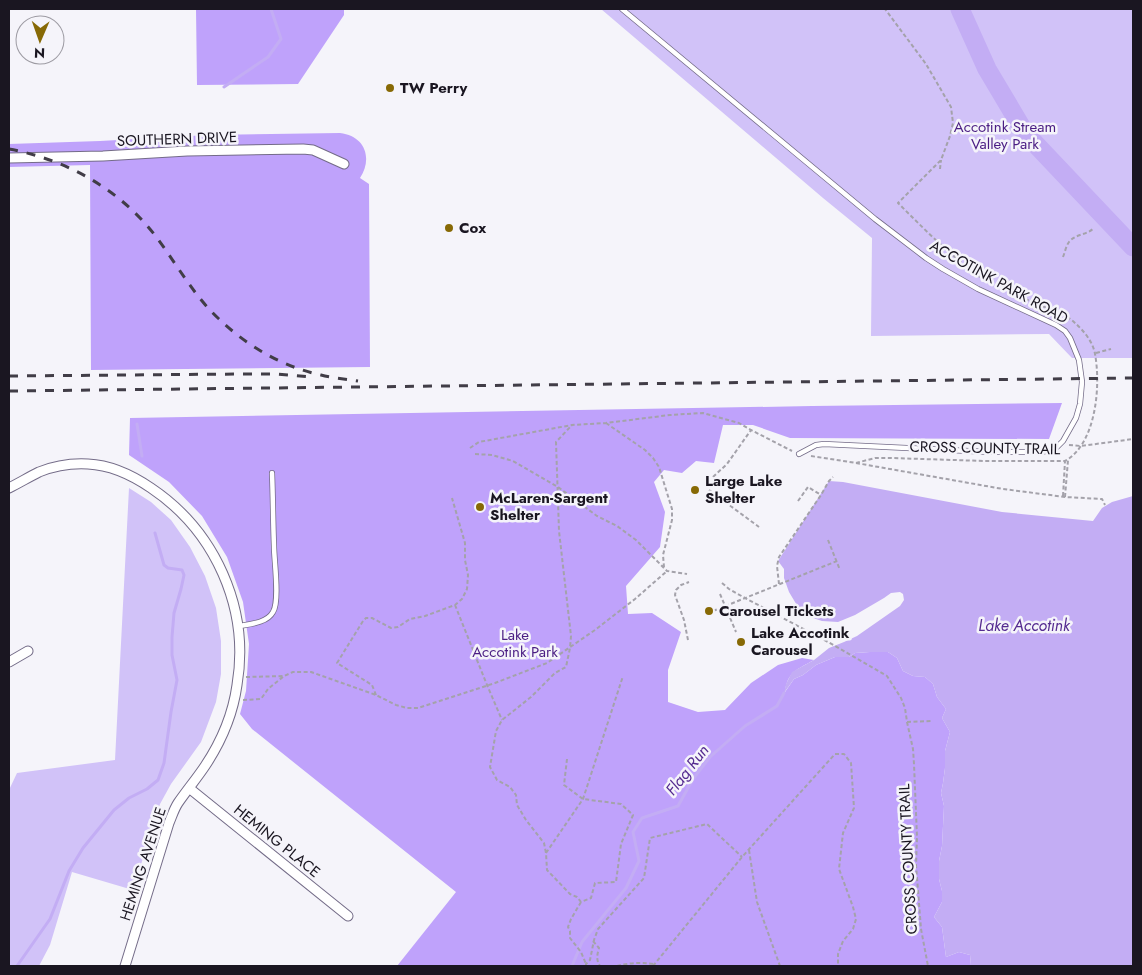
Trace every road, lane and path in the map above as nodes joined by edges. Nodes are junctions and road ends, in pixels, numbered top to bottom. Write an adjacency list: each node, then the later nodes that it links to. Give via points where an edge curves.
1 (622, 9): 15 (lane, ACCOTINK PARK ROAD, via 926,258 978,289 1065,331 1076,352 1082,382 1076,418)
2 (885, 9): 4 (path, CROSS COUNTY TRAIL, via 926,64 951,107 953,123)
3 (9, 158): 5 (street, SOUTHERN DRIVE, via 303,148)
4 (941, 160): 6 (path); 10 (path, CROSS COUNTY TRAIL, via 898,204 976,274 1074,321 1088,337)
5 (344, 164)
6 (940, 169)
7 (1094, 228): 8 (path, via 1071,240)
8 (1063, 257)
9 (1111, 349): 10 (path)
10 (1095, 353): 16 (path, CROSS COUNTY TRAIL, via 1096,406)
11 (606, 423): 12 (path); 13 (path, via 703,413 739,423); 37 (path, via 645,450 659,467 672,509)
12 (572, 425): 17 (path, via 479,442); 26 (path, via 556,442)
13 (751, 430): 19 (path); 25 (path, via 727,464)
14 (1133, 439): 16 (path)
15 (1063, 441): 16 (path, via 1071,446); 19 (lane, via 1057,447 1038,452 824,444)
16 (1081, 446): 21 (path, CROSS COUNTY TRAIL)
17 (470, 448)
18 (474, 454): 26 (path, via 513,461)
19 (799, 454)
20 (810, 456): 22 (path, CROSS COUNTY TRAIL)
21 (1067, 460): 22 (path, CROSS COUNTY TRAIL, via 875,458); 30 (path)
22 (856, 463): 30 (path)
23 (272, 473): 49 (lane, via 276,601 269,617)
24 (833, 476): 29 (path)
25 (713, 477)
26 (558, 487): 37 (path, via 636,540); 52 (path)
27 (9, 488): 49 (street, HEMING AVENUE, via 38,473 70,464 104,466 131,475 160,494 200,534 218,562)
28 (709, 490): 34 (path)
29 (821, 495): 32 (path, via 808,487); 43 (path, via 779,557)
30 (1064, 497): 33 (path, via 1102,499)
31 (452, 498): 46 (path, via 465,543 468,575 467,588)
32 (798, 501)
33 (1105, 505)
34 (759, 527)
35 (828, 540): 36 (path)
36 (836, 561): 38 (path); 43 (path)
37 (664, 567): 39 (path)
38 (840, 570)
39 (667, 571): 40 (path); 52 (path)
40 (687, 574)
41 (689, 582): 51 (path, via 681,585 675,595)
42 (722, 583): 45 (path, CROSS COUNTY TRAIL)
43 (779, 584): 45 (path)
44 (720, 594): 47 (path)
45 (745, 598): 47 (path); 63 (path, CROSS COUNTY TRAIL, via 887,676 901,698)
46 (455, 605): 58 (path); 59 (path, via 410,619 398,627 391,628 372,618 362,621 337,663 372,685)
47 (726, 606): 48 (path); 50 (path)
48 (713, 611)
49 (239, 626): 57 (street, HEMING AVENUE)
50 (736, 632)
51 (688, 640)
52 (570, 648): 58 (path, via 532,670); 61 (path, via 566,666)
53 (28, 651): 54 (street)
54 (9, 662)
55 (284, 676): 57 (path); 59 (path, via 293,672 311,672); 60 (path, via 261,699)
56 (623, 676): 66 (path)
57 (238, 677): 60 (street, HEMING AVENUE)
58 (487, 686): 59 (path, via 418,708 396,705); 61 (path)
59 (376, 695)
60 (234, 700): 65 (street, HEMING AVENUE, via 218,746)
61 (502, 720): 68 (path, via 496,731 490,767 496,780 510,787 516,795 517,805 544,843)
62 (932, 721): 63 (path)
63 (906, 722): 80 (path, CROSS COUNTY TRAIL, via 913,749 916,865)
64 (567, 759): 66 (path, via 564,785)
65 (189, 788): 71 (street, HEMING PLACE); 75 (street, HEMING AVENUE, via 169,823)
66 (583, 800): 68 (path); 70 (path, via 621,804 633,815 622,844 616,882 595,883 592,898)
67 (749, 850): 69 (path); 78 (path, via 757,902); 79 (path, via 835,754 844,754 851,763 854,808 843,833 839,869 856,919 838,954)
68 (546, 853): 70 (path, via 547,870)
69 (742, 857): 72 (path, via 707,824 650,838 644,878 598,929); 74 (path)
70 (581, 902): 73 (path, via 568,927 570,938)
71 (348, 916)
72 (593, 941): 73 (path); 76 (path, via 599,948)
73 (586, 965)
74 (654, 965): 77 (path, via 627,963)
75 (125, 966)
76 (600, 966)
77 (617, 966)
78 (780, 966)
79 (838, 966)
80 (928, 966)

